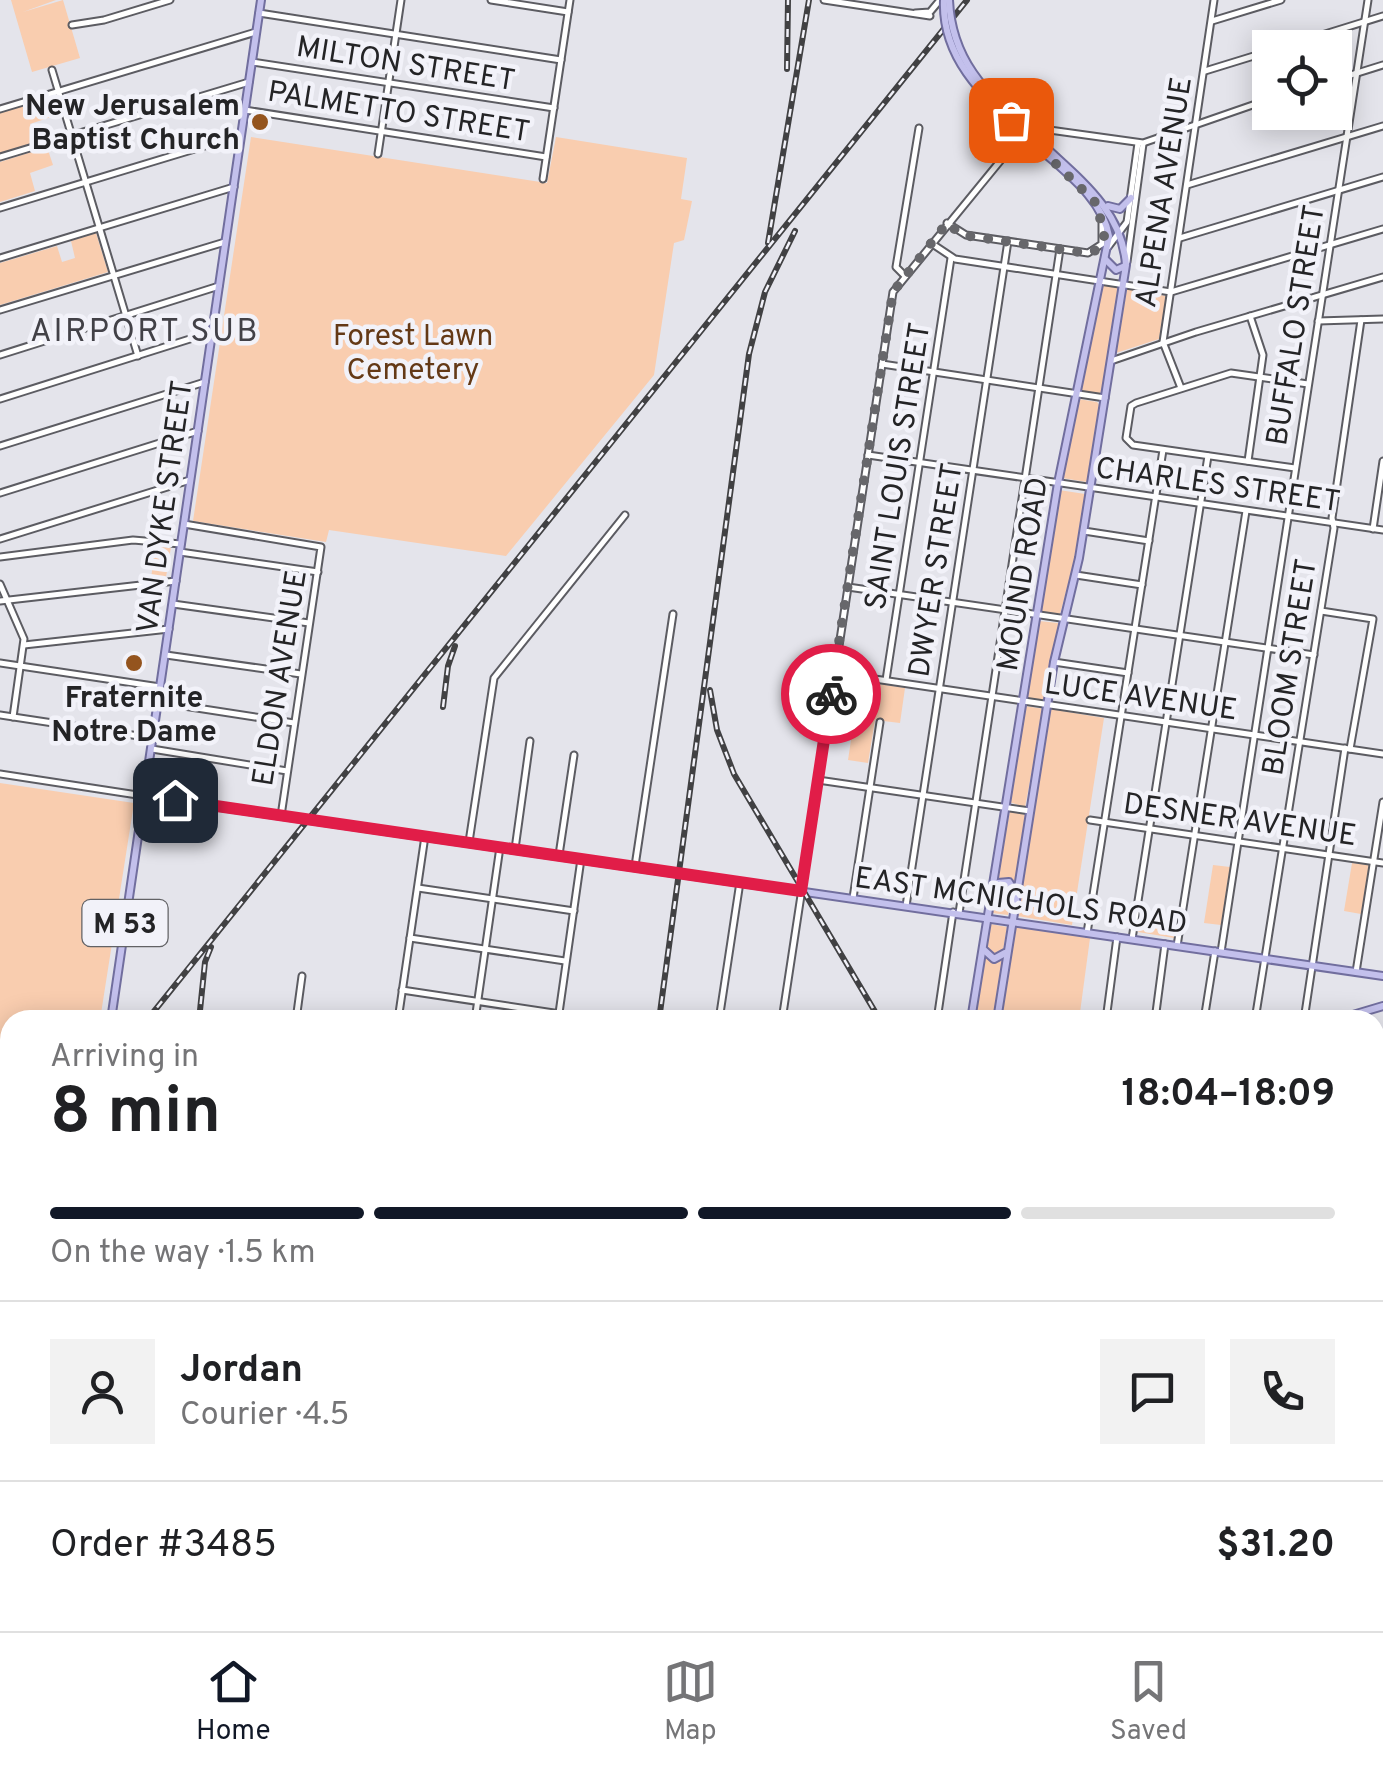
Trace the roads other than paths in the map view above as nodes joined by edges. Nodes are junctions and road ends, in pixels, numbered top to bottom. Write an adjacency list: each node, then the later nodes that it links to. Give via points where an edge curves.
1 (170, 0): 17 (street)
2 (261, 0): 12 (main road, VAN DYKE STREET / M 53)
3 (401, 0): 20 (street)
4 (491, 0): 11 (street)
5 (570, 0): 11 (street)
6 (824, 0): 13 (street)
7 (943, 0): 13 (street); 13 (street); 54 (main road, bridge, via 967,67)
8 (1214, 0): 15 (street, ALPENA AVENUE)
9 (1281, 0): 15 (street)
10 (1368, 0): 16 (street, BUFFALO STREET)
11 (568, 12): 22 (street)
12 (259, 13): 19 (main road, VAN DYKE STREET / M 53); 20 (street)
13 (930, 14)
14 (1383, 16): 16 (street)
15 (1211, 21): 26 (street, ALPENA AVENUE)
16 (1364, 22): 18 (street); 27 (street, BUFFALO STREET)
17 (72, 25)
18 (1338, 30)
19 (256, 32): 23 (main road, VAN DYKE STREET / M 53); 31 (street)
20 (396, 34): 22 (street); 30 (street)
21 (1252, 57): 26 (street)
22 (561, 60): 33 (street)
23 (252, 62): 29 (main road, VAN DYKE STREET / M 53); 30 (street, MILTON STREET)
24 (1383, 65): 27 (street)
25 (52, 70): 31 (street)
26 (1205, 71): 36 (street, ALPENA AVENUE)
27 (1356, 73): 28 (street); 42 (street, BUFFALO STREET)
28 (1352, 74)
29 (249, 82): 35 (main road, VAN DYKE STREET / M 53); 41 (street)
30 (388, 83): 33 (street, MILTON STREET); 39 (street)
31 (58, 91): 34 (street); 41 (street)
32 (1252, 105): 36 (street)
33 (554, 108): 45 (street)
34 (0, 109)
35 (245, 110): 39 (street, PALMETTO STREET); 40 (main road, VAN DYKE STREET / M 53)
36 (1196, 122): 43 (street); 50 (street, ALPENA AVENUE)
37 (1383, 126): 42 (street)
38 (919, 128): 73 (street, via 896,267)
39 (381, 131): 44 (street); 45 (street, PALMETTO STREET)
40 (241, 135): 49 (street); 51 (main road, VAN DYKE STREET / M 53)
41 (72, 136): 46 (street); 49 (street)
42 (1347, 137): 50 (street); 52 (street, BUFFALO STREET)
43 (1141, 143): 53 (street, MOUND ROAD); 56 (street, via 1028,127); 69 (street, MOUND ROAD)
44 (378, 154)
45 (546, 157): 48 (street)
46 (0, 158)
47 (1383, 178): 52 (street)
48 (543, 180)
49 (86, 182): 55 (street); 57 (street)
50 (1187, 185): 60 (street, ALPENA AVENUE)
51 (234, 187): 57 (street); 61 (main road, VAN DYKE STREET / M 53)
52 (1339, 190): 60 (street); 64 (street, BUFFALO STREET)
53 (1131, 198): 54 (main road, via 1118,209); 59 (street, MOUND ROAD)
54 (1099, 202): 59 (main road); 65 (street, via 1100,248); 66 (main road)
55 (0, 208)
56 (947, 223): 62 (street, via 962,235); 63 (street)
57 (100, 228): 67 (street); 72 (street)
58 (1383, 229): 64 (street)
59 (1120, 234): 66 (street, MOUND ROAD); 69 (main road)
60 (1180, 238): 78 (street, ALPENA AVENUE)
61 (226, 242): 72 (street); 77 (main road, VAN DYKE STREET / M 53)
62 (1008, 242): 65 (street); 70 (street, DWYER STREET)
63 (931, 243): 68 (street); 73 (street)
64 (1331, 244): 78 (street); 79 (street, BUFFALO STREET)
65 (1060, 249): 71 (street)
66 (1106, 254): 69 (main road, via 1116,270); 75 (main road, MOUND ROAD)
67 (0, 258)
68 (951, 258): 70 (street); 92 (street, SAINT LOUIS STREET)
69 (1126, 265): 76 (main road, MOUND ROAD)
70 (1004, 267): 71 (street); 94 (street, DWYER STREET)
71 (1056, 274): 75 (street); 97 (street)
72 (114, 276): 80 (street); 81 (street)
73 (904, 276): 91 (street, via 893,292)
74 (1383, 276): 79 (street)
75 (1100, 281): 76 (street); 99 (main road, MOUND ROAD)
76 (1123, 285): 78 (street); 90 (main road, MOUND ROAD)
77 (219, 286): 81 (street); 86 (main road, VAN DYKE STREET / M 53)
78 (1171, 292): 87 (street, ALPENA AVENUE)
79 (1322, 294): 82 (street); 85 (street, BUFFALO STREET)
80 (0, 310)
81 (126, 315): 88 (street); 89 (street)
82 (1250, 316): 87 (street); 93 (street, via 1262,355)
83 (1383, 319): 84 (street)
84 (1361, 320): 85 (street); 123 (street, BLOOM STREET)
85 (1318, 321): 96 (street, BUFFALO STREET)
86 (212, 332): 89 (street); 95 (main road, VAN DYKE STREET / M 53)
87 (1164, 342): 90 (street); 98 (street, ALPENA AVENUE)
88 (0, 355)
89 (138, 356): 101 (street)
90 (1111, 360): 100 (main road, MOUND ROAD)
91 (882, 364): 92 (street); 105 (street)
92 (934, 372): 94 (street); 108 (street, SAINT LOUIS STREET)
93 (1260, 377): 96 (street); 98 (street, via 1231,373); 109 (street)
94 (987, 380): 97 (street); 111 (street, DWYER STREET)
95 (205, 382): 102 (main road, VAN DYKE STREET / M 53); 103 (street)
96 (1308, 384): 110 (street, BUFFALO STREET)
97 (1040, 388): 99 (street); 112 (street)
98 (1181, 388): 104 (street, via 1131,406 1128,442)
99 (1077, 393): 100 (street); 114 (main road, MOUND ROAD)
100 (1105, 398): 116 (main road, MOUND ROAD)
101 (0, 399)
102 (198, 431): 113 (main road, VAN DYKE STREET / M 53); 117 (street)
103 (0, 446)
104 (1163, 450): 106 (street); 118 (street)
105 (868, 455): 108 (street, CHARLES STREET); 137 (street)
106 (1208, 456): 109 (street); 119 (street)
107 (1383, 461): 115 (street)
108 (921, 462): 111 (street, CHARLES STREET); 138 (street, SAINT LOUIS STREET)
109 (1248, 462): 110 (street)
110 (1295, 468): 122 (street, BUFFALO STREET)
111 (974, 470): 112 (street, CHARLES STREET); 140 (street, DWYER STREET)
112 (1026, 478): 114 (street, CHARLES STREET); 142 (street)
113 (190, 480): 124 (main road, VAN DYKE STREET / M 53); 128 (street)
114 (1058, 483): 116 (street, CHARLES STREET); 145 (main road, MOUND ROAD)
115 (1381, 483): 125 (street)
116 (1090, 488): 118 (street, CHARLES STREET); 127 (main road, MOUND ROAD)
117 (0, 493)
118 (1156, 498): 119 (street, CHARLES STREET); 129 (street)
119 (1200, 504): 120 (street, CHARLES STREET); 150 (street)
120 (1246, 510): 122 (street, CHARLES STREET); 151 (street)
121 (625, 515): 200 (street, via 494,678)
122 (1289, 516): 123 (street, CHARLES STREET); 153 (street, BUFFALO STREET)
123 (1333, 523): 125 (street, CHARLES STREET); 143 (street, BLOOM STREET)
124 (184, 524): 130 (main road, VAN DYKE STREET / M 53); 132 (street, ELDON AVENUE, via 321,548)
125 (1373, 529): 126 (street, CHARLES STREET)
126 (1383, 530)
127 (1084, 531): 129 (street); 133 (main road, MOUND ROAD)
128 (0, 540)
129 (1149, 541): 136 (street)
130 (180, 548): 131 (street, via 133,540); 132 (street); 134 (main road, VAN DYKE STREET / M 53)
131 (0, 557)
132 (318, 572): 147 (street, ELDON AVENUE)
133 (1074, 575): 136 (street); 146 (main road, MOUND ROAD)
134 (176, 580): 139 (street); 141 (main road, VAN DYKE STREET / M 53)
135 (0, 584): 139 (street)
136 (1142, 585): 149 (street)
137 (848, 586): 138 (street); 159 (street)
138 (900, 594): 140 (street); 162 (street, SAINT LOUIS STREET)
139 (4, 601): 152 (street)
140 (952, 602): 142 (street); 164 (street, DWYER STREET)
141 (172, 604): 147 (street); 148 (main road, VAN DYKE STREET / M 53)
142 (1005, 610): 145 (street); 165 (street)
143 (1321, 612): 155 (street, BLOOM STREET); 181 (street, via 1372,618)
144 (673, 614): 210 (street)
145 (1038, 615): 146 (street); 166 (main road, MOUND ROAD)
146 (1063, 619): 149 (street); 157 (main road, MOUND ROAD)
147 (309, 623): 161 (street, ELDON AVENUE)
148 (168, 629): 152 (street); 154 (main road, VAN DYKE STREET / M 53)
149 (1136, 630): 150 (street); 160 (street)
150 (1181, 636): 151 (street); 173 (street)
151 (1224, 642): 153 (street); 175 (street)
152 (24, 645): 158 (street)
153 (1270, 648): 155 (street); 176 (street, BUFFALO STREET)
154 (165, 655): 161 (street); 163 (main road, VAN DYKE STREET / M 53)
155 (1314, 655): 179 (street, BLOOM STREET)
156 (0, 662): 158 (street)
157 (1054, 662): 160 (street); 168 (main road, MOUND ROAD)
158 (20, 666): 163 (street); 171 (street)
159 (834, 672): 162 (street, LUCE AVENUE); 186 (street)
160 (1128, 673): 170 (street)
161 (301, 674): 174 (street, ELDON AVENUE)
162 (886, 681): 164 (street, LUCE AVENUE)
163 (160, 687): 167 (main road, VAN DYKE STREET / M 53)
164 (939, 688): 165 (street, LUCE AVENUE); 188 (street, DWYER STREET)
165 (992, 696): 166 (street, LUCE AVENUE); 191 (street)
166 (1024, 701): 168 (street, LUCE AVENUE); 192 (main road, MOUND ROAD)
167 (158, 702): 174 (street); 177 (main road, VAN DYKE STREET / M 53)
168 (1047, 704): 170 (street, LUCE AVENUE); 193 (main road, MOUND ROAD)
169 (0, 715): 171 (street)
170 (1122, 716): 173 (street, LUCE AVENUE); 196 (street)
171 (13, 717): 177 (street)
172 (880, 722): 187 (street)
173 (1168, 722): 175 (street, LUCE AVENUE); 197 (street)
174 (294, 723): 184 (street, ELDON AVENUE)
175 (1211, 729): 176 (street, LUCE AVENUE); 198 (street)
176 (1257, 735): 179 (street, LUCE AVENUE); 201 (street, BUFFALO STREET)
177 (152, 738): 180 (main road, VAN DYKE STREET / M 53)
178 (530, 740): 204 (street)
179 (1300, 742): 181 (street, LUCE AVENUE); 203 (street, BLOOM STREET)
180 (151, 749): 184 (street); 189 (main road, VAN DYKE STREET / M 53)
181 (1348, 749): 182 (street, LUCE AVENUE); 205 (street)
182 (1383, 754)
183 (574, 755): 206 (street)
184 (287, 771): 194 (street, ELDON AVENUE)
185 (0, 774): 189 (street, EAST MCNICHOLS ROAD)
186 (818, 780): 187 (street); 214 (street)
187 (870, 787): 188 (street); 216 (street)
188 (923, 795): 191 (street); 218 (street, DWYER STREET)
189 (144, 796): 194 (main road, EAST MCNICHOLS ROAD); 241 (main road, VAN DYKE STREET / M 53)
190 (1383, 802): 208 (street)
191 (976, 803): 192 (street); 220 (street)
192 (1007, 807): 193 (street); 213 (main road, MOUND ROAD)
193 (1030, 811): 215 (main road, MOUND ROAD)
194 (280, 816): 199 (main road, EAST MCNICHOLS ROAD)
195 (1090, 820): 196 (street, DESNER AVENUE)
196 (1105, 822): 197 (street, DESNER AVENUE); 223 (street)
197 (1150, 828): 198 (street, DESNER AVENUE); 226 (street)
198 (1194, 835): 201 (street, DESNER AVENUE); 228 (street)
199 (424, 836): 200 (main road, EAST MCNICHOLS ROAD); 212 (street)
200 (470, 842): 202 (main road, EAST MCNICHOLS ROAD)
201 (1239, 842): 203 (street, DESNER AVENUE); 232 (street, BUFFALO STREET)
202 (500, 847): 204 (main road, EAST MCNICHOLS ROAD); 217 (street)
203 (1284, 848): 205 (street, DESNER AVENUE); 233 (street, BLOOM STREET)
204 (515, 849): 206 (main road, EAST MCNICHOLS ROAD)
205 (1328, 855): 208 (street, DESNER AVENUE); 235 (street)
206 (558, 856): 207 (main road, EAST MCNICHOLS ROAD)
207 (581, 859): 210 (main road, EAST MCNICHOLS ROAD); 219 (street)
208 (1373, 862): 209 (street, DESNER AVENUE); 236 (street)
209 (1383, 863)
210 (636, 866): 211 (main road, EAST MCNICHOLS ROAD)
211 (740, 882): 214 (main road, EAST MCNICHOLS ROAD); 247 (street)
212 (417, 888): 217 (street); 225 (street)
213 (993, 889): 215 (main road, via 1009,882); 221 (main road, MOUND ROAD)
214 (801, 891): 216 (main road, EAST MCNICHOLS ROAD); 248 (street)
215 (1016, 896): 222 (main road, MOUND ROAD)
216 (853, 898): 218 (main road, EAST MCNICHOLS ROAD)
217 (492, 899): 219 (street); 230 (street)
218 (906, 906): 220 (main road, EAST MCNICHOLS ROAD)
219 (574, 910): 234 (street)
220 (956, 913): 221 (main road, EAST MCNICHOLS ROAD); 249 (street)
221 (989, 918): 222 (main road, EAST MCNICHOLS ROAD); 229 (main road, MOUND ROAD)
222 (1012, 921): 223 (main road, EAST MCNICHOLS ROAD); 231 (main road, MOUND ROAD)
223 (1088, 932): 224 (main road, EAST MCNICHOLS ROAD)
224 (1117, 937): 226 (main road, EAST MCNICHOLS ROAD); 252 (street)
225 (410, 938): 230 (street); 239 (street)
226 (1132, 940): 227 (main road, EAST MCNICHOLS ROAD)
227 (1165, 944): 228 (main road, EAST MCNICHOLS ROAD); 253 (street)
228 (1177, 946): 232 (main road, EAST MCNICHOLS ROAD)
229 (984, 948): 231 (main road, via 994,959); 250 (main road, MOUND ROAD)
230 (485, 950): 234 (street); 240 (street)
231 (1007, 950): 251 (main road, MOUND ROAD)
232 (1218, 952): 233 (main road, EAST MCNICHOLS ROAD); 254 (street, BUFFALO STREET)
233 (1264, 959): 235 (main road, EAST MCNICHOLS ROAD); 255 (street, BLOOM STREET)
234 (566, 961): 246 (street)
235 (1312, 966): 236 (main road, EAST MCNICHOLS ROAD); 256 (street)
236 (1356, 972): 238 (main road, EAST MCNICHOLS ROAD)
237 (302, 976): 242 (street)
238 (1383, 976)
239 (402, 990): 240 (street); 243 (street)
240 (478, 1001): 244 (street); 245 (street)
241 (112, 1010)
242 (297, 1010)
243 (399, 1010)
244 (477, 1010)
245 (526, 1010)
246 (559, 1010)
247 (721, 1010)
248 (783, 1010)
249 (939, 1010)
250 (974, 1010)
251 (998, 1010)
252 (1107, 1010)
253 (1156, 1010)
254 (1206, 1010)
255 (1256, 1010)
256 (1305, 1010)

